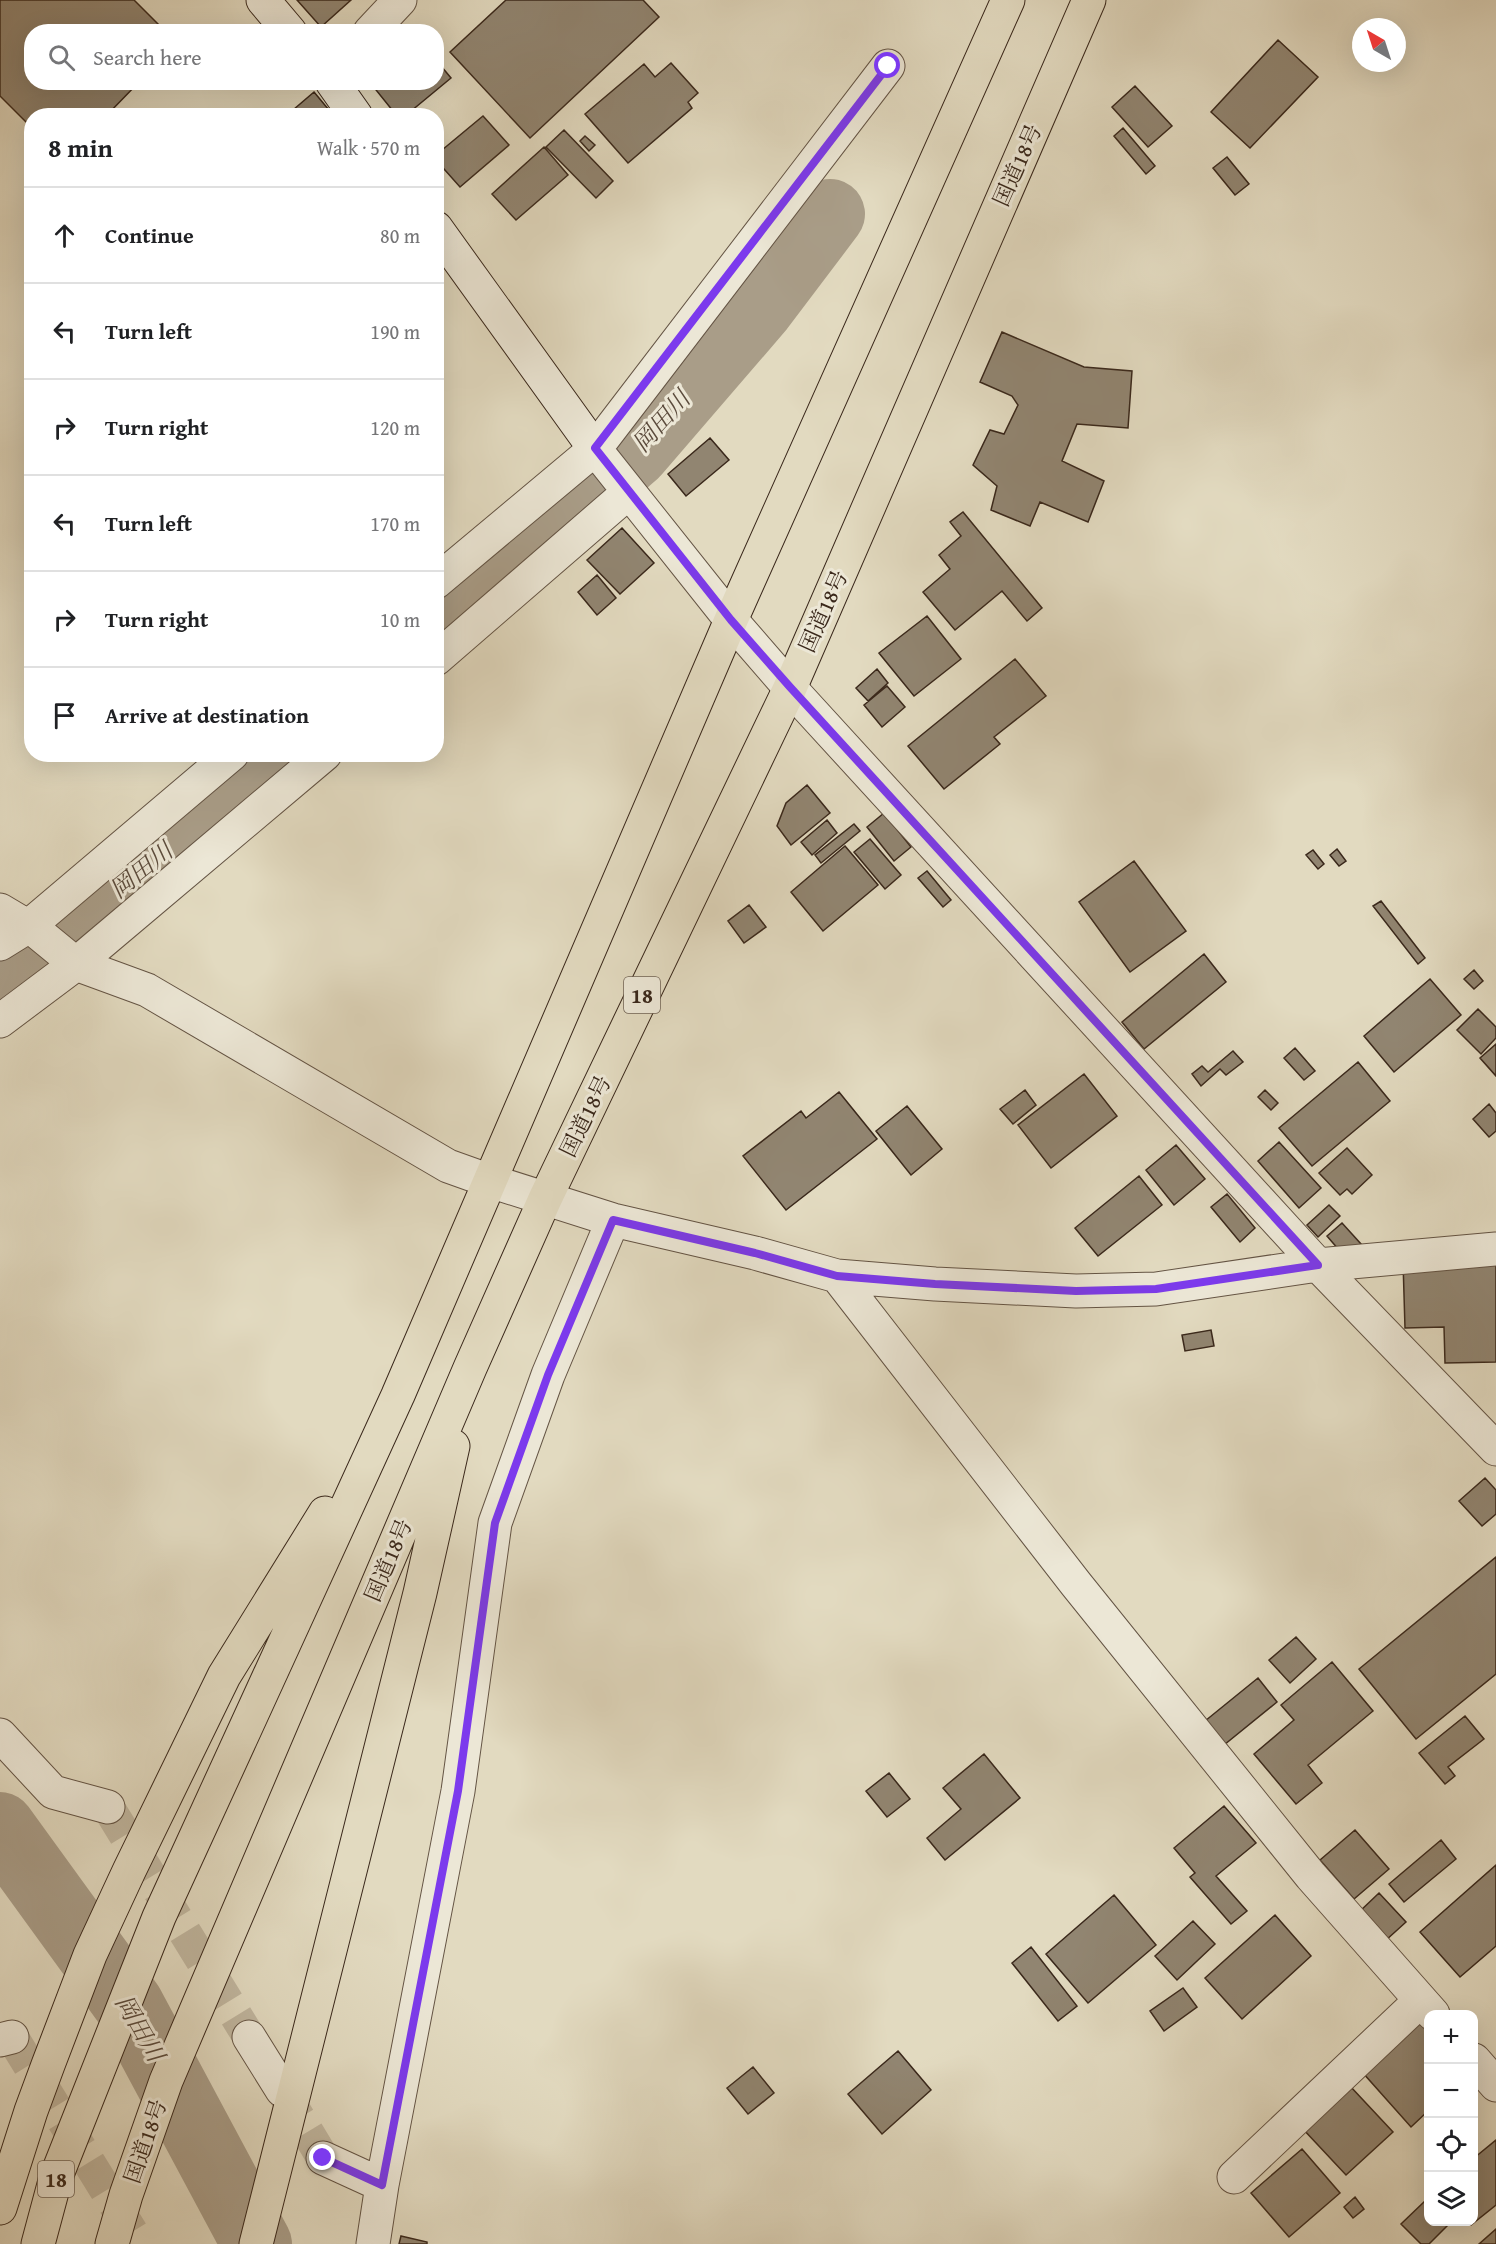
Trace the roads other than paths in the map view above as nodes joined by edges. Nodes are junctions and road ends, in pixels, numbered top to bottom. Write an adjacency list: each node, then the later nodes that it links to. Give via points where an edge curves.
1 (263, 0): 5 (street)
2 (400, 0): 6 (street)
3 (1008, 0): 14 (highway, 18)
4 (1089, 0): 16 (highway, 国道18号 / 18)
5 (283, 24)
6 (378, 24)
7 (888, 66): 11 (street)
8 (338, 90): 9 (street)
9 (350, 108)
10 (444, 239): 11 (street)
11 (595, 448): 12 (street); 13 (street)
12 (625, 487): 14 (street); 15 (street)
13 (444, 575)
14 (731, 620): 16 (street); 24 (highway, 18)
15 (444, 652)
16 (790, 687): 25 (highway, 国道18号 / 18); 28 (street)
17 (223, 762): 20 (street)
18 (315, 762): 22 (street)
19 (0, 910): 20 (street)
20 (33, 929): 21 (street); 22 (street)
21 (0, 944)
22 (71, 960): 23 (street); 24 (street, via 147,990 448,1166)
23 (0, 1021)
24 (490, 1181): 25 (street); 31 (highway, 18)
25 (545, 1199): 26 (street); 30 (highway, 国道18号 / 18)
26 (613, 1220): 29 (street); 42 (street, via 548,1375 495,1523 458,1791)
27 (1496, 1249): 28 (street)
28 (1318, 1265): 29 (street, via 1134,1290 1076,1291); 32 (street)
29 (837, 1276): 35 (street, via 1076,1584 1311,1876)
30 (470, 1368): 45 (highway, 国道18号 / 18, via 166,2081); 46 (highway, via 420,1593)
31 (398, 1395): 43 (highway, via 224,1676 90,1955 27,2120); 44 (highway, 18, via 159,1917 56,2177)
32 (1496, 1449)
33 (0, 1735): 34 (street, via 53,1792)
34 (108, 1807)
35 (1426, 2008): 41 (street)
36 (249, 2037): 39 (street)
37 (1477, 2064): 38 (street)
38 (1496, 2085)
39 (282, 2090)
40 (323, 2158): 42 (street)
41 (1234, 2177)
42 (382, 2185): 47 (street)
43 (0, 2208)
44 (38, 2244)
45 (112, 2244)
46 (256, 2244)
47 (373, 2244)

